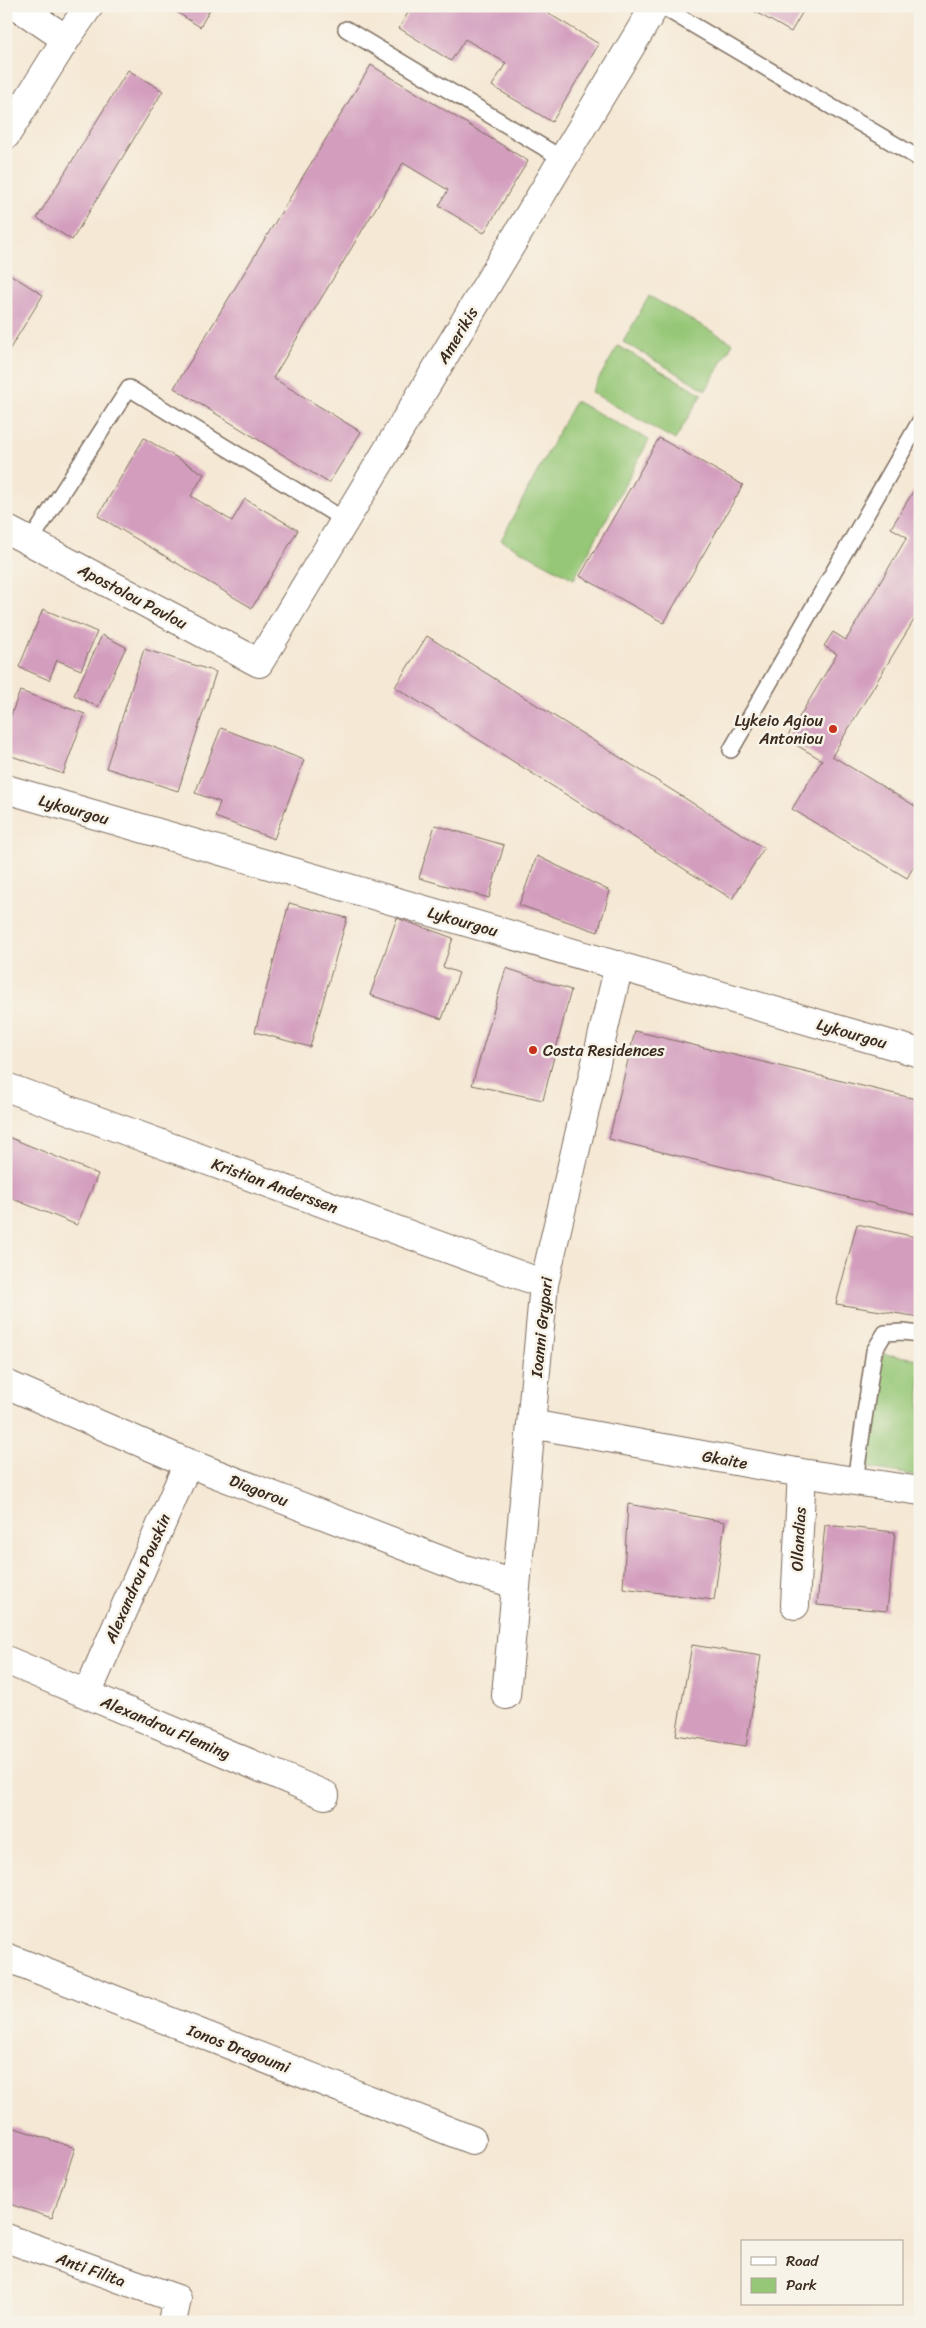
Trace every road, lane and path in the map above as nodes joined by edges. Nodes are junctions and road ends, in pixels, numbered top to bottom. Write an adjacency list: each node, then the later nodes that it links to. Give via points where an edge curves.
1 (17, 6): 6 (street)
2 (89, 6): 6 (street)
3 (655, 6): 8 (street, Amerikis)
4 (661, 6): 9 (lane)
5 (346, 29): 8 (lane)
6 (66, 39): 7 (street)
7 (6, 134)
8 (563, 159): 11 (street, Amerikis)
9 (920, 159)
10 (920, 421): 15 (lane)
11 (346, 521): 13 (lane, via 128,388); 14 (street, Amerikis)
12 (6, 529): 13 (street, Apostolou Pavlou)
13 (30, 542): 14 (street, Apostolou Pavlou)
14 (260, 663)
15 (731, 750)
16 (6, 789): 17 (street, Lykourgou)
17 (619, 966): 18 (street, Lykourgou); 20 (street, Ioanni Grypari)
18 (920, 1053)
19 (6, 1087): 20 (street, Kristian Anderssen)
20 (544, 1284): 23 (street, Ioanni Grypari)
21 (920, 1334): 26 (lane, via 885,1333 874,1351)
22 (6, 1384): 24 (street, Diagorou)
23 (531, 1424): 25 (street, Gkaite); 28 (street, Ioanni Grypari)
24 (188, 1463): 28 (street, Diagorou, via 464,1569); 31 (street, Alexandrou Pouskin)
25 (802, 1473): 26 (street, Gkaite); 29 (street, Ollandias)
26 (855, 1481): 27 (street, Gkaite)
27 (920, 1491)
28 (516, 1584): 32 (street, Ioanni Grypari)
29 (795, 1606)
30 (6, 1660): 31 (street, Alexandrou Fleming)
31 (87, 1694): 33 (street, Alexandrou Fleming)
32 (506, 1695)
33 (325, 1795)
34 (6, 1957): 35 (street, Ionos Dragoumi)
35 (472, 2140)
36 (6, 2238): 37 (street, Anti Filita)
37 (174, 2310)

